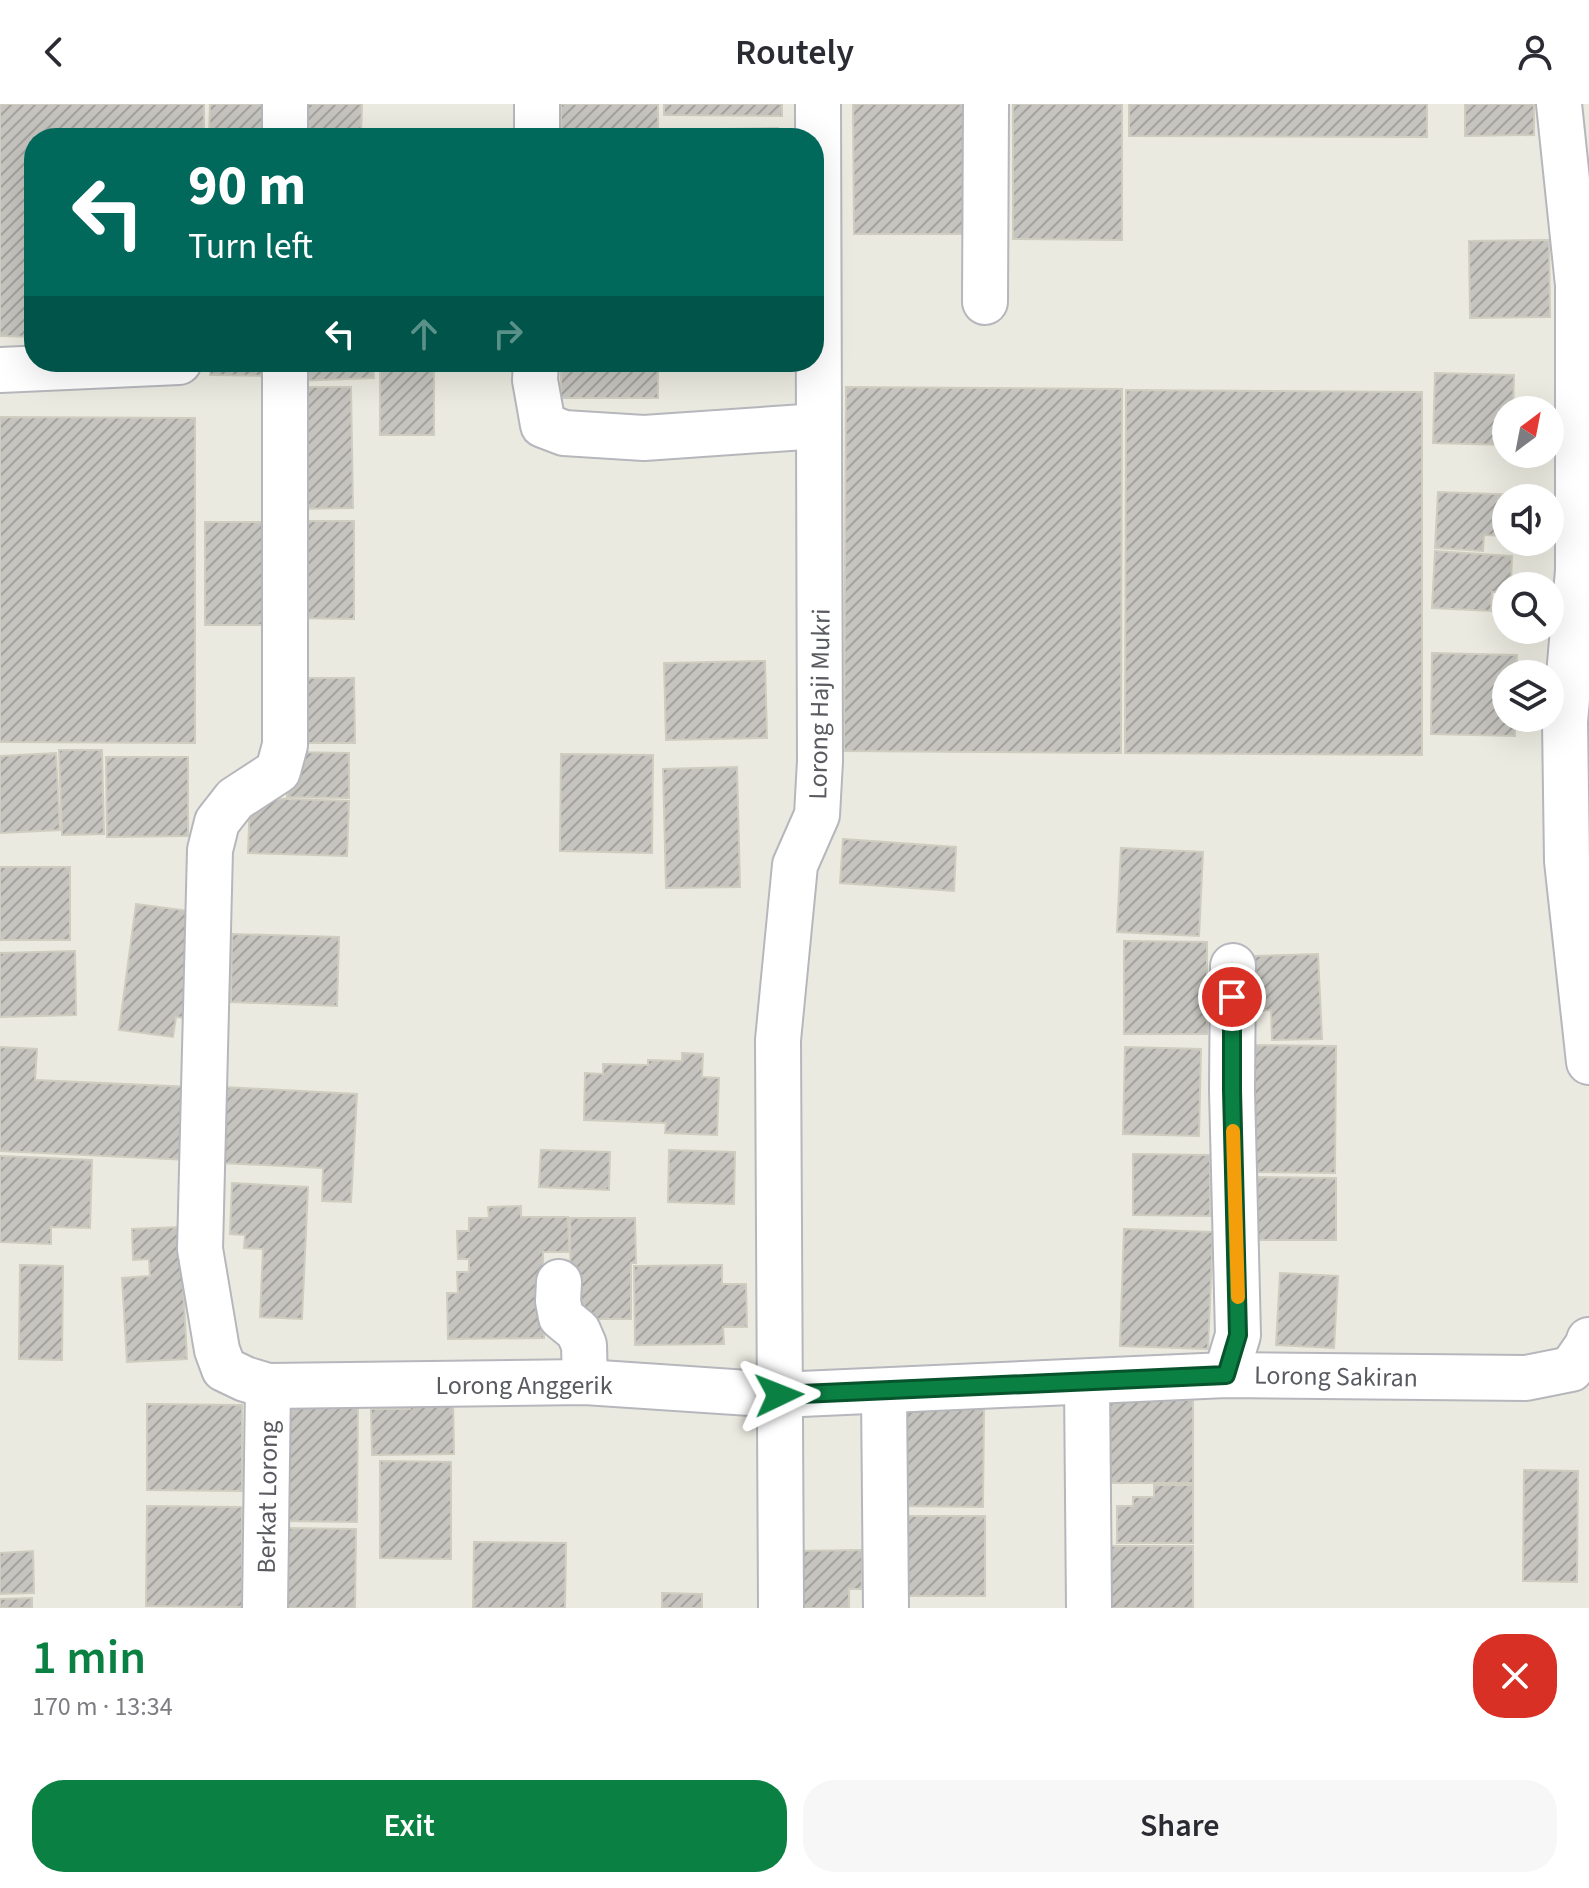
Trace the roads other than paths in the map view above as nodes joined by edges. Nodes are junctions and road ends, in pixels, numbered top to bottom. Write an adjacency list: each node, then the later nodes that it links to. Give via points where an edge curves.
1 (285, 104): 6 (street)
2 (537, 104): 7 (street)
3 (818, 104): 8 (street, Lorong Haji Mukri)
4 (986, 104): 9 (street)
5 (1559, 104): 16 (street, via 1578,285 1578,570 1565,722)
6 (285, 128)
7 (537, 128)
8 (818, 128)
9 (985, 302)
10 (24, 369): 11 (street)
11 (0, 370)
12 (285, 372): 24 (street, via 285,745 278,771 235,799 217,822 210,850 200,1249 224,1369)
13 (535, 372): 15 (street, via 543,425 564,433 644,438)
14 (818, 372): 15 (street, Lorong Haji Mukri)
15 (819, 426): 26 (street, Lorong Haji Mukri, via 817,815 795,865 778,1040)
16 (1579, 882): 18 (street)
17 (1233, 966): 21 (street, via 1238,1335)
18 (1589, 1062)
19 (559, 1282): 22 (street, via 561,1317 578,1331 584,1345)
20 (1588, 1344): 21 (street, Lorong Sakiran, via 1571,1369 1526,1378)
21 (1226, 1375): 23 (street, Lorong Sakiran)
22 (585, 1382): 24 (street, Lorong Anggerik); 26 (street, Lorong Anggerik)
23 (1087, 1383): 25 (street, Lorong Sakiran); 30 (street)
24 (268, 1386): 27 (street, Berkat Lorong)
25 (884, 1392): 26 (street, Lorong Sakiran); 29 (street)
26 (779, 1395): 28 (street, Lorong Haji Mukri)
27 (265, 1608)
28 (781, 1608)
29 (886, 1608)
30 (1089, 1608)

